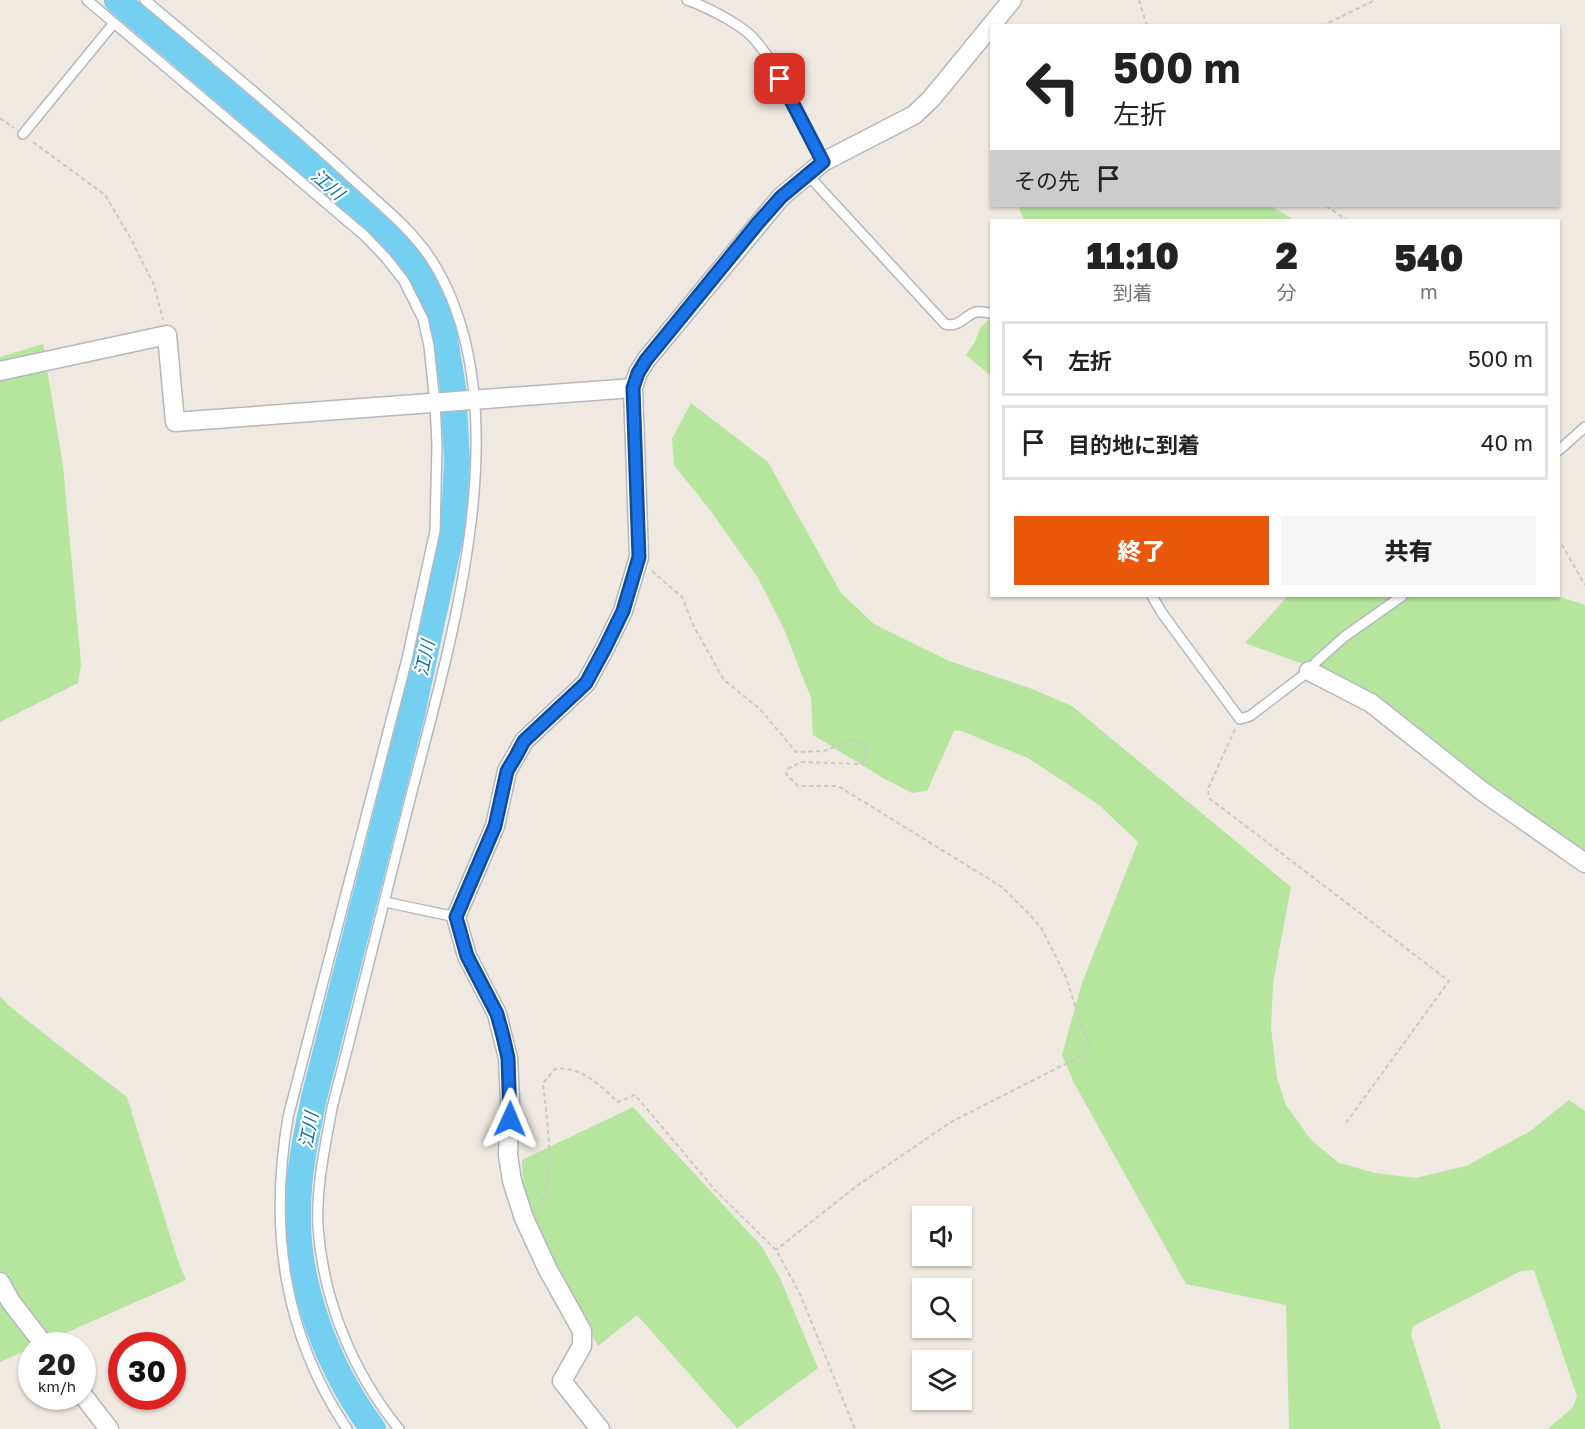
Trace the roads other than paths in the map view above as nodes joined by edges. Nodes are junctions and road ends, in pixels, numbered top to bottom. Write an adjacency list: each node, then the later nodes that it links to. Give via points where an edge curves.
1 (87, 0): 5 (lane)
2 (145, 0): 14 (lane, via 311,141 415,239 434,265 456,309 471,372)
3 (687, 0): 9 (lane, via 724,17 754,38 771,62)
4 (1012, 0): 6 (street)
5 (114, 23): 8 (lane); 15 (lane, via 356,228 386,258 404,281 423,319)
6 (992, 24)
7 (990, 27): 9 (street, via 914,115)
8 (23, 134)
9 (823, 162): 10 (street)
10 (808, 175): 11 (lane, via 945,324 957,325 977,312); 13 (street, via 758,223 646,360)
11 (990, 313)
12 (0, 371): 15 (street, via 167,335 175,422)
13 (633, 388): 14 (street); 23 (street, via 639,557 623,611 586,683 524,741 507,771 495,826)
14 (471, 400): 15 (street); 22 (lane, via 476,454 466,568)
15 (438, 403): 28 (lane, via 435,531 407,659 281,1156 279,1228 291,1305 319,1381)
16 (1585, 427): 17 (lane)
17 (1560, 449)
18 (1153, 597): 20 (lane, via 1240,718 1250,716)
19 (1401, 597): 20 (lane, via 1344,637)
20 (1309, 671): 21 (street, via 1371,703 1482,790)
21 (1585, 863)
22 (385, 902): 23 (lane); 29 (lane, via 332,1108 322,1160 318,1226 326,1278 342,1332 373,1394)
23 (456, 917): 30 (street, via 467,956 497,1014 508,1058 508,1155 512,1181 547,1268 582,1331 582,1346 562,1381)
24 (0, 1282): 25 (street)
25 (34, 1332)
26 (94, 1410): 27 (street)
27 (109, 1429)
28 (347, 1429)
29 (399, 1429)
30 (600, 1429)

